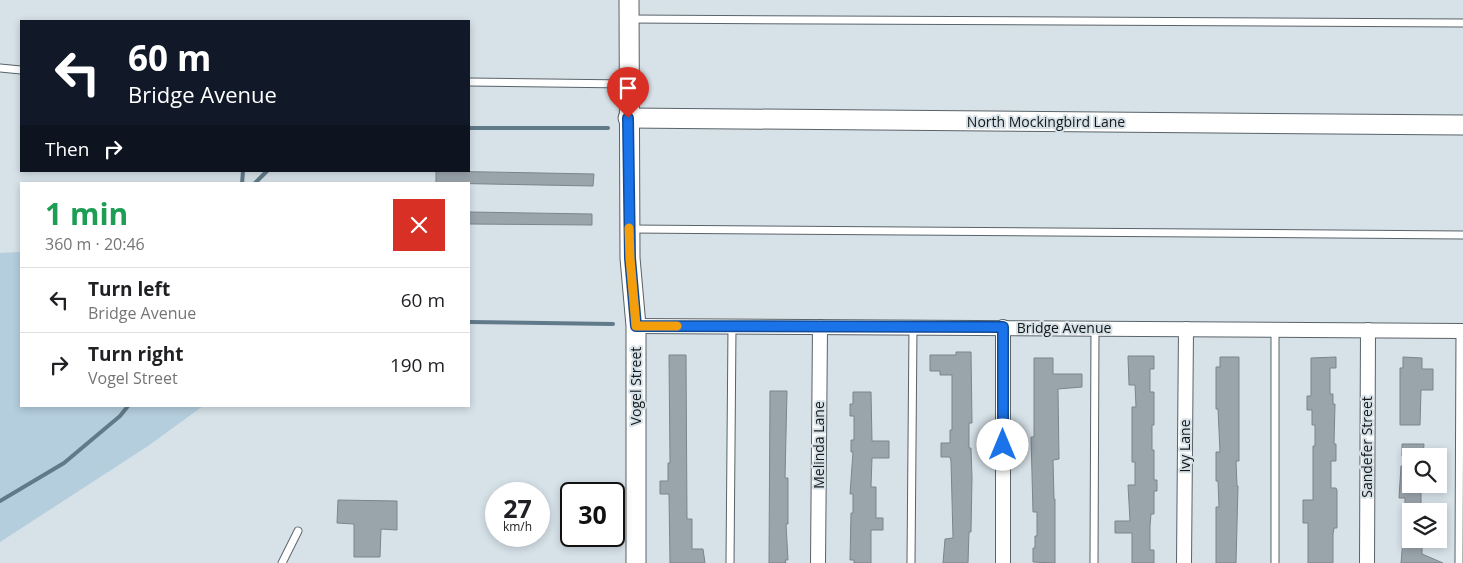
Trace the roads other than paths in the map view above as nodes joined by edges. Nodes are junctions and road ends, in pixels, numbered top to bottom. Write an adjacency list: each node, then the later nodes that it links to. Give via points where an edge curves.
1 (629, 0): 2 (street, Vogel Street)
2 (629, 19): 3 (lane); 7 (street, Vogel Street)
3 (1463, 23)
4 (0, 68): 5 (lane)
5 (20, 70)
6 (470, 82): 7 (lane)
7 (629, 84): 8 (street, Vogel Street)
8 (628, 118): 9 (street, North Mockingbird Lane); 10 (street, Vogel Street)
9 (1463, 125)
10 (630, 230): 11 (lane); 12 (street, Vogel Street)
11 (1463, 235)
12 (636, 326): 13 (street, Bridge Avenue); 24 (street, Vogel Street)
13 (732, 327): 14 (street, Bridge Avenue); 25 (lane)
14 (820, 327): 15 (street, Bridge Avenue); 26 (street, Melinda Lane)
15 (914, 327): 16 (street, Bridge Avenue); 27 (lane)
16 (1003, 327): 17 (street, Bridge Avenue); 28 (street)
17 (1095, 328): 18 (street, Bridge Avenue); 29 (lane)
18 (1186, 329): 19 (street, Bridge Avenue); 30 (street, Ivy Lane)
19 (1275, 330): 20 (street, Bridge Avenue); 31 (lane)
20 (1368, 330): 21 (street, Bridge Avenue); 32 (street, Sandefer Street)
21 (1461, 331): 33 (lane)
22 (298, 531): 23 (lane)
23 (282, 563)
24 (636, 563)
25 (730, 563)
26 (818, 563)
27 (911, 563)
28 (1003, 563)
29 (1094, 563)
30 (1184, 563)
31 (1275, 563)
32 (1367, 563)
33 (1459, 563)

